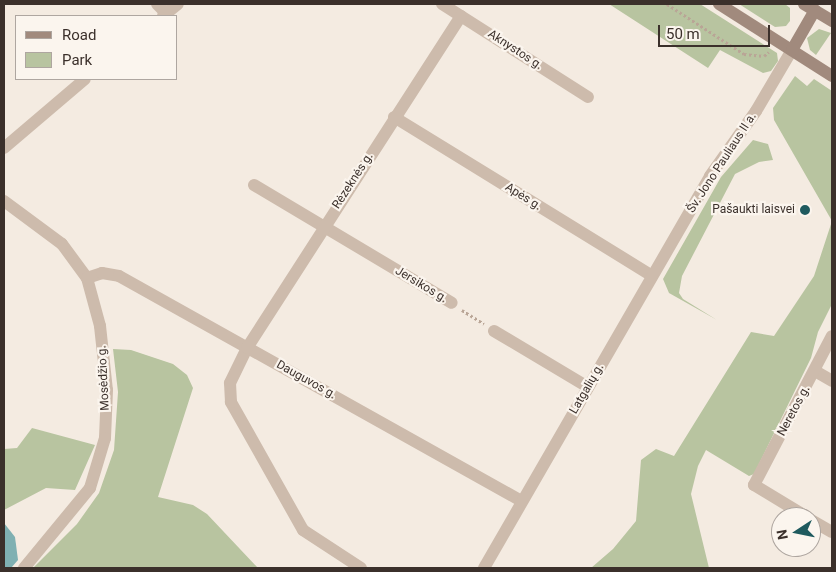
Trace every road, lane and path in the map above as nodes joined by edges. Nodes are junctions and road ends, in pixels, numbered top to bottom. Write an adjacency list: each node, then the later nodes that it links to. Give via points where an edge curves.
1 (157, 4): 7 (street)
2 (178, 4): 7 (street)
3 (442, 4): 8 (street, Aknystos g.)
4 (667, 4): 10 (path, via 744,54 764,56)
5 (719, 4): 10 (main road)
6 (810, 7): 9 (main road); 10 (main road)
7 (165, 15)
8 (461, 16): 13 (street, Aknystos g.); 14 (street, Rėzeknės g.)
9 (832, 22)
10 (787, 47): 11 (main road); 19 (street, Šv. Jono Pauliaus II a., via 756,111 710,176)
11 (832, 76)
12 (84, 80): 15 (street)
13 (588, 97)
14 (394, 117): 18 (street, Rėzeknės g.); 19 (street, Apės g.)
15 (4, 148)
16 (254, 185): 18 (street, Jersikos g.)
17 (4, 200): 20 (street, Mosėdžio g., via 62,244)
18 (323, 227): 21 (street, Jersikos g.); 24 (street, Rėzeknės g.)
19 (652, 276): 27 (street, Latgalių g.)
20 (87, 278): 24 (street, Dauguvos g., via 102,273 119,276); 32 (street, Mosėdžio g., via 100,326 107,390 105,438 90,488)
21 (452, 304): 22 (path, Jersikos g.)
22 (494, 331): 27 (street)
23 (832, 336): 25 (street, Neretos g.)
24 (247, 348): 28 (street, Dauguvos g.); 33 (street, Rėzeknės g., via 230,383 231,402 303,530)
25 (815, 371): 26 (street); 29 (street, Neretos g., via 754,485)
26 (832, 381)
27 (588, 387): 28 (street, Latgalių g.)
28 (521, 502): 34 (street, Latgalių g.)
29 (790, 507)
30 (821, 526): 31 (street)
31 (832, 532)
32 (24, 568)
33 (361, 568)
34 (484, 568)

